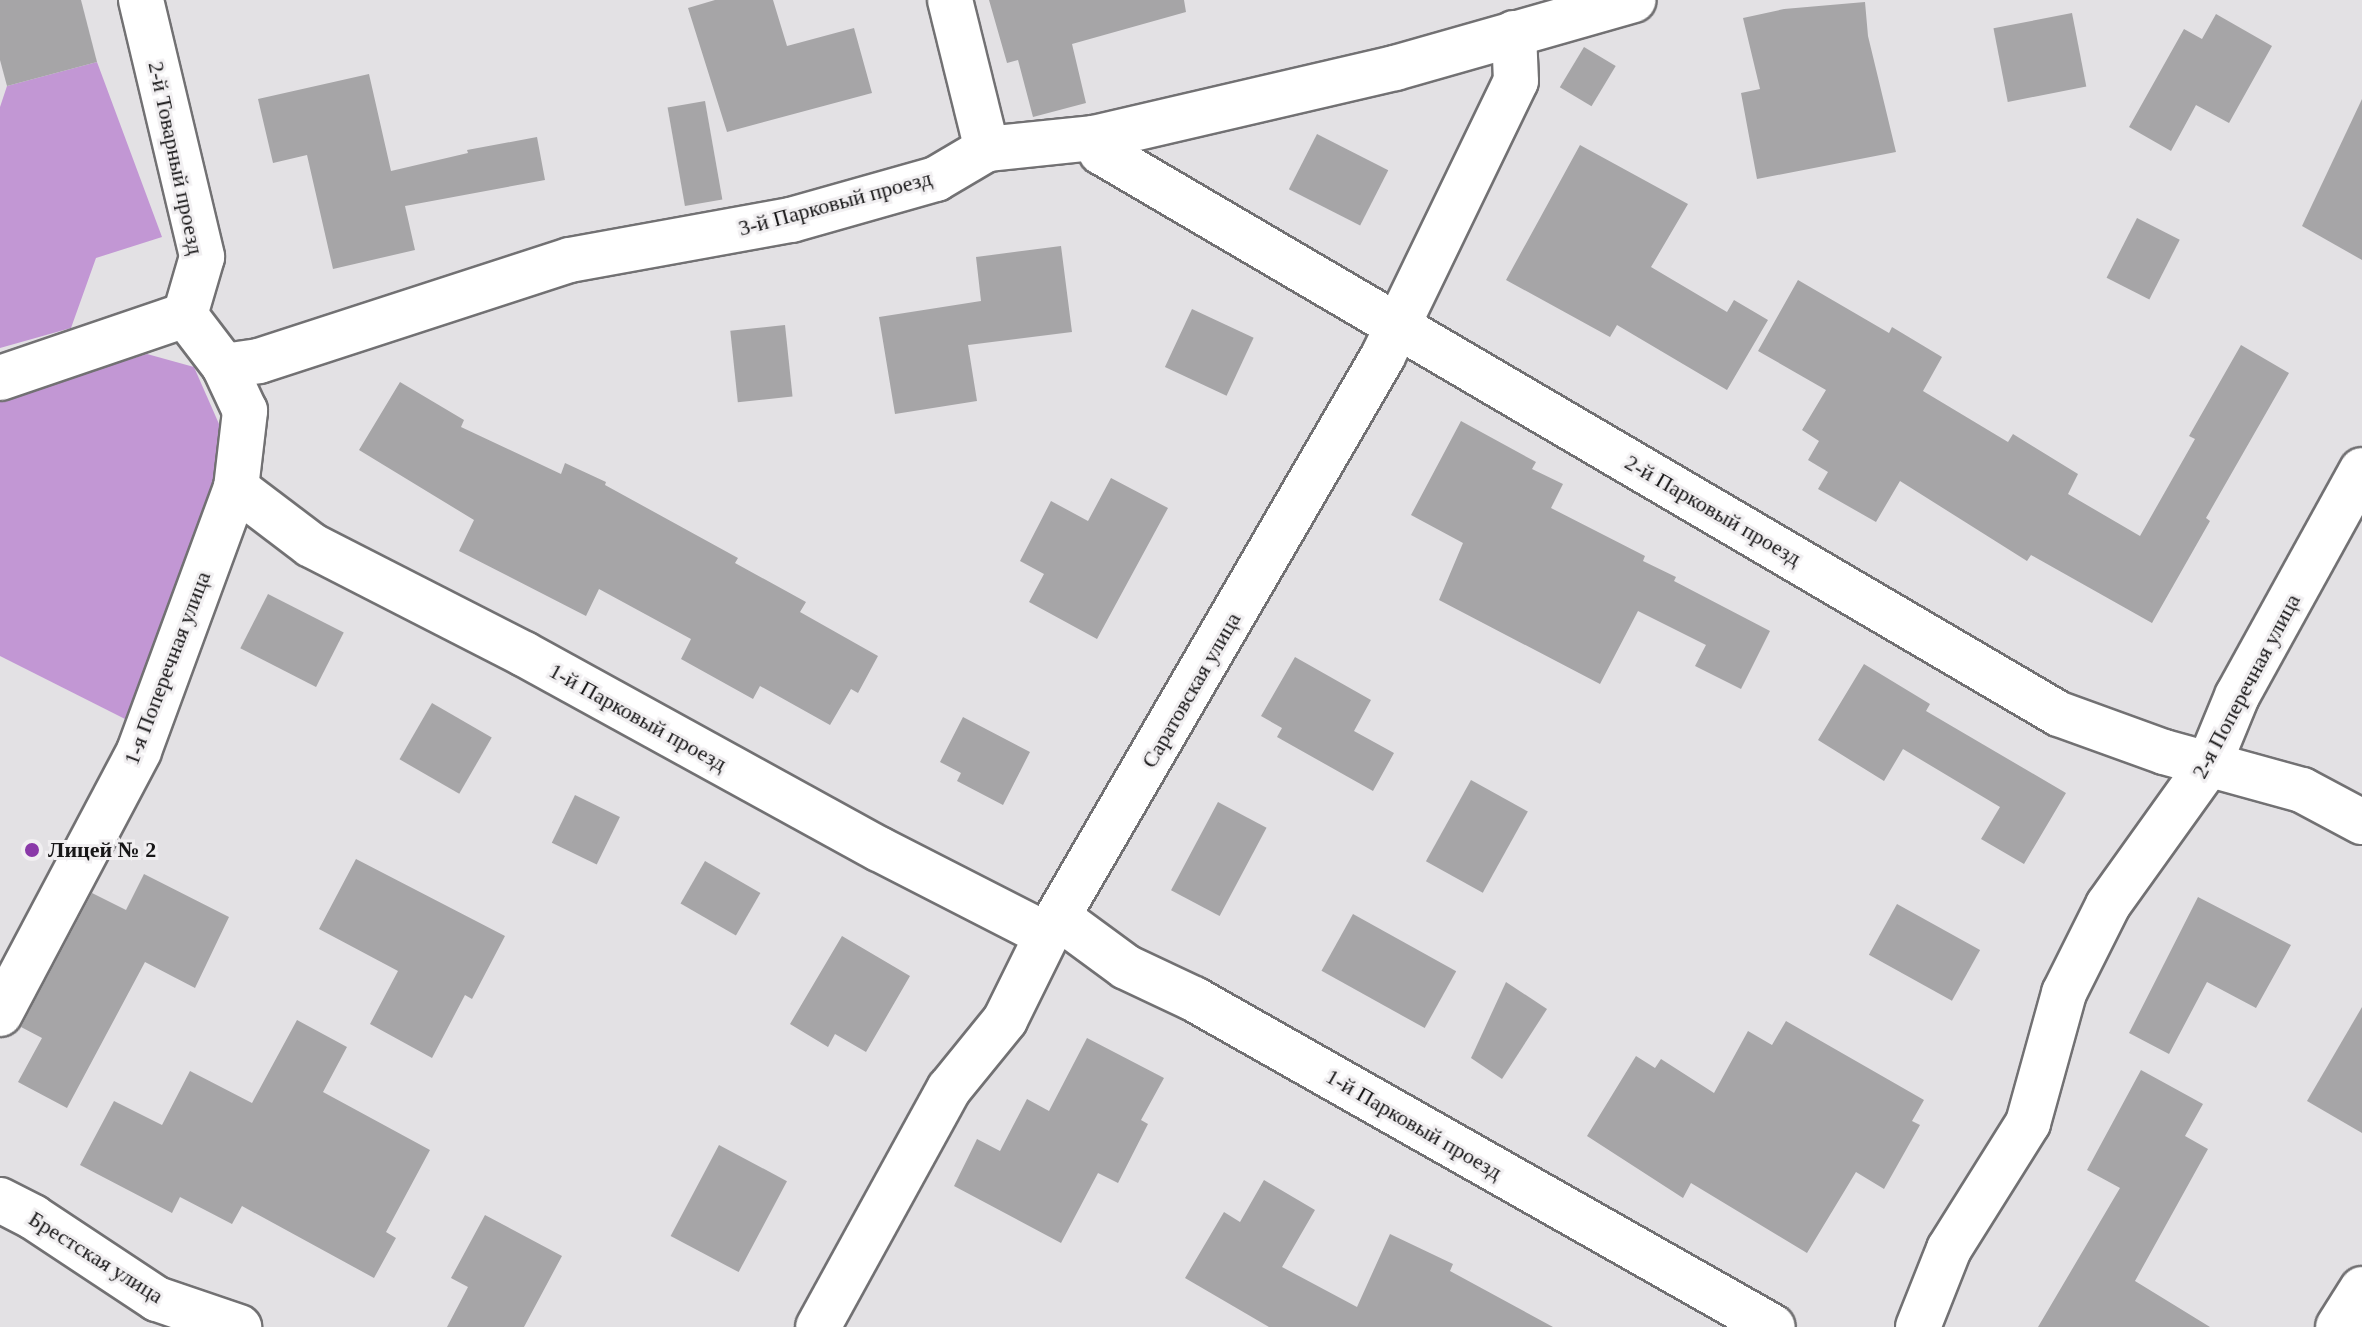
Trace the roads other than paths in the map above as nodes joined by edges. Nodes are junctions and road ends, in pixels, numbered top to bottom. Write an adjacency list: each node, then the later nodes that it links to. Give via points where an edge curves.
1 (141, 0): 7 (street, 2-й Товарный проезд, via 202,257)
2 (950, 0): 6 (street)
3 (1633, 0): 4 (street, 3-й Парковый проезд)
4 (1514, 33): 5 (street, 3-й Парковый проезд, via 1395,68); 8 (street, Саратовская улица, via 1516,81)
5 (1094, 138): 6 (street, 3-й Парковый проезд); 8 (street, 2-й Парковый проезд, via 1101,152)
6 (987, 149): 9 (street, 3-й Парковый проезд, via 936,179 791,220 570,260 259,361)
7 (185, 315): 9 (street, 1-я Поперечная улица); 10 (street)
8 (1398, 326): 13 (street, 2-й Парковый проезд, via 2059,714); 15 (street, Саратовская улица)
9 (224, 366): 12 (street, 1-я Поперечная улица, via 245,411)
10 (0, 378)
11 (2362, 470): 13 (street, 2-я Поперечная улица, via 2237,696)
12 (236, 488): 15 (street, 1-й Парковый проезд, via 311,545 524,654 879,849); 16 (street, 1-я Поперечная улица, via 139,751)
13 (2209, 764): 14 (street, 2-й Парковый проезд, via 2302,790); 22 (street, 2-я Поперечная улица, via 2108,905 2064,993 2028,1123 1949,1249)
14 (2362, 822)
15 (1052, 926): 20 (street, Саратовская улица, via 1005,1020 949,1089); 21 (street, 1-й Парковый проезд, via 1194,999)
16 (0, 1014)
17 (0, 1200): 19 (street, Брестская улица, via 157,1299)
18 (2362, 1289): 23 (street)
19 (239, 1327)
20 (818, 1327)
21 (1773, 1327)
22 (1918, 1327)
23 (2338, 1327)

